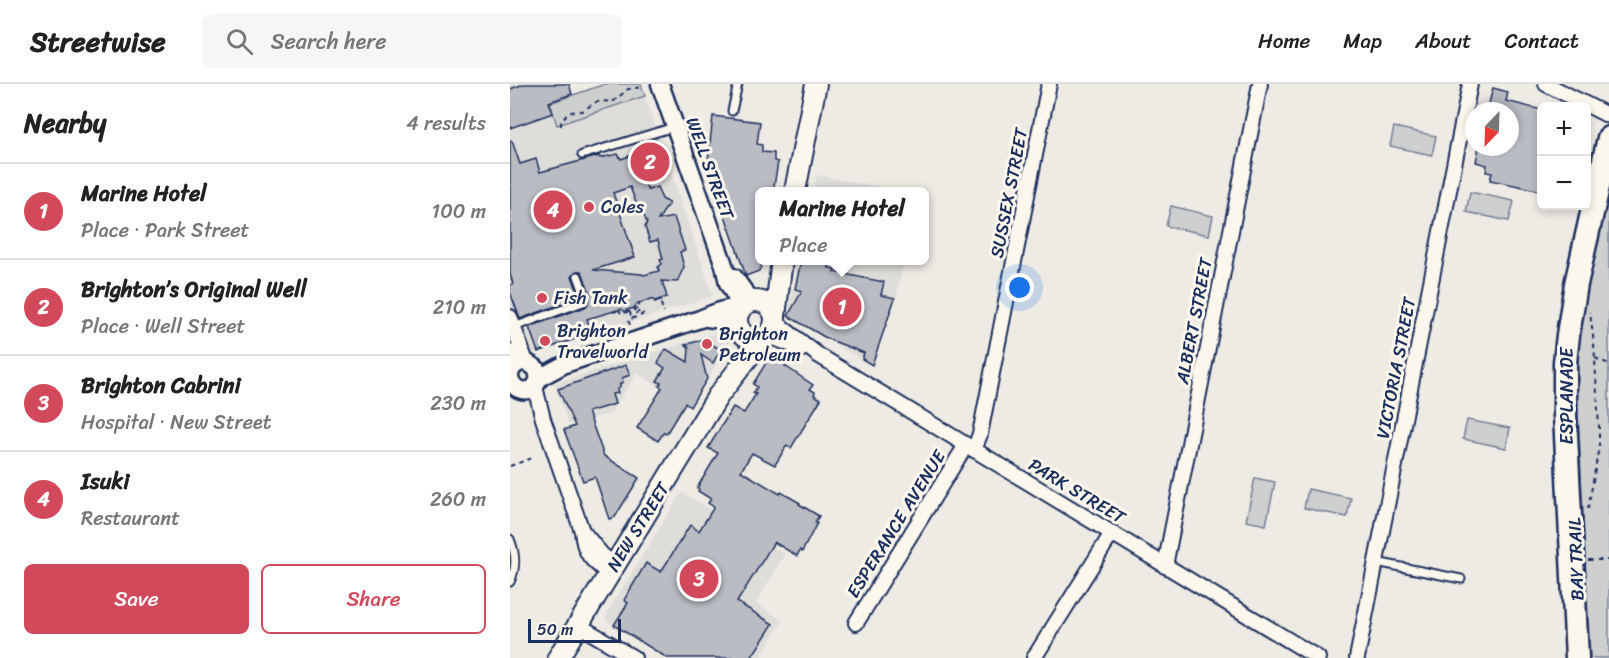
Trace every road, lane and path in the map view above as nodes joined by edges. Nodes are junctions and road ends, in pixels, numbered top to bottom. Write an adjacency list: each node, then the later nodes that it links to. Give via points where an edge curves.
1 (738, 84): 8 (lane)
2 (816, 84): 14 (main road)
3 (1049, 84): 37 (street, SUSSEX STREET, via 980,434)
4 (1260, 84): 46 (street, ALBERT STREET)
5 (1470, 84): 45 (street, VICTORIA STREET)
6 (1546, 84): 9 (street)
7 (652, 85): 10 (path, via 628,89 614,101 597,102 582,111 570,112); 11 (street, WELL STREET)
8 (732, 111)
9 (1609, 116)
10 (561, 126)
11 (674, 127): 13 (lane); 15 (street, WELL STREET)
12 (1609, 138): 57 (main road, ESPLANADE, via 1575,285 1565,362)
13 (582, 155)
14 (796, 187)
15 (724, 265): 19 (street, WELL STREET); 25 (street, WELL STREET, via 745,293)
16 (779, 265): 25 (main road, NEW STREET, via 766,292)
17 (781, 265): 27 (main road, NEW STREET)
18 (578, 276): 29 (lane, via 585,295 583,302)
19 (728, 283): 25 (street, WELL STREET); 28 (street, via 723,301)
20 (663, 298): 21 (path)
21 (659, 300): 23 (path, via 638,303 640,308); 26 (path)
22 (1590, 306): 33 (path, BAY TRAIL)
23 (631, 310): 24 (path); 30 (path, via 631,315 641,311 643,314 628,320)
24 (613, 312)
25 (746, 312): 27 (main road, via 770,306); 28 (street, via 733,322 709,318); 31 (main road, via 745,335 752,339); 36 (main road, NEW STREET, via 739,345)
26 (664, 314)
27 (775, 318): 31 (main road, via 773,330); 32 (street, PARK STREET)
28 (697, 321): 35 (street)
29 (512, 322): 35 (street)
30 (630, 325)
31 (764, 337): 32 (street, PARK STREET); 36 (main road, NEW STREET)
32 (818, 355): 37 (street, PARK STREET)
33 (1595, 358): 34 (path); 40 (path, BAY TRAIL, via 1599,447)
34 (1609, 364)
35 (521, 375): 47 (street, via 543,419 588,555)
36 (718, 396): 47 (main road, NEW STREET)
37 (970, 447): 41 (street, PARK STREET); 50 (street, ESPERANCE AVENUE)
38 (535, 457): 39 (path)
39 (510, 466)
40 (1588, 509)
41 (1112, 533): 46 (street, PARK STREET); 54 (street)
42 (510, 539): 49 (lane, via 516,558)
43 (1588, 560): 44 (path)
44 (1609, 560)
45 (1376, 562): 48 (lane); 56 (street, VICTORIA STREET)
46 (1165, 566): 55 (street, PARK STREET)
47 (612, 570): 51 (main road, NEW STREET)
48 (1461, 579)
49 (510, 582)
50 (856, 622)
51 (578, 625): 52 (main road, NEW STREET); 53 (street)
52 (558, 658)
53 (634, 658)
54 (1034, 658)
55 (1318, 658)
56 (1357, 658)
57 (1577, 658)

